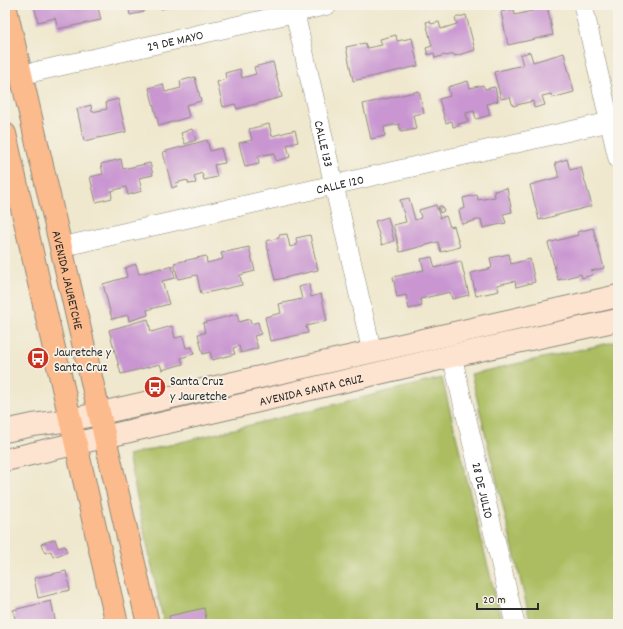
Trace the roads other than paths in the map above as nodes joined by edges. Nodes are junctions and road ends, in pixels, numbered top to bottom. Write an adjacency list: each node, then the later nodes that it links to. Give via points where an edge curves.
1 (5, 5): 5 (main road, AVENIDA JAURETCHE)
2 (328, 5): 4 (street, 29 DE MAYO)
3 (583, 5): 6 (street)
4 (294, 9): 5 (street, 29 DE MAYO); 9 (street, CALLE 133)
5 (22, 75): 10 (main road, AVENIDA JAURETCHE)
6 (614, 121): 8 (street); 9 (street, CALLE 120)
7 (6, 144): 16 (main road)
8 (618, 159)
9 (334, 185): 10 (street, CALLE 120); 13 (street, CALLE 133)
10 (61, 247): 15 (main road, AVENIDA JAURETCHE)
11 (618, 296): 13 (main road, AVENIDA SANTA CRUZ)
12 (618, 320): 14 (main road, AVENIDA SANTA CRUZ)
13 (372, 352): 15 (main road, AVENIDA SANTA CRUZ)
14 (452, 356): 18 (main road, AVENIDA SANTA CRUZ); 23 (street, 28 DE JULIO)
15 (99, 413): 16 (main road, AVENIDA SANTA CRUZ); 18 (main road, AVENIDA JAURETCHE)
16 (70, 420): 17 (main road, AVENIDA SANTA CRUZ); 19 (main road)
17 (5, 431)
18 (105, 436): 19 (main road, AVENIDA SANTA CRUZ); 22 (main road, AVENIDA JAURETCHE)
19 (75, 444): 20 (main road, AVENIDA SANTA CRUZ); 21 (main road)
20 (5, 460)
21 (117, 624)
22 (148, 624)
23 (515, 624)

